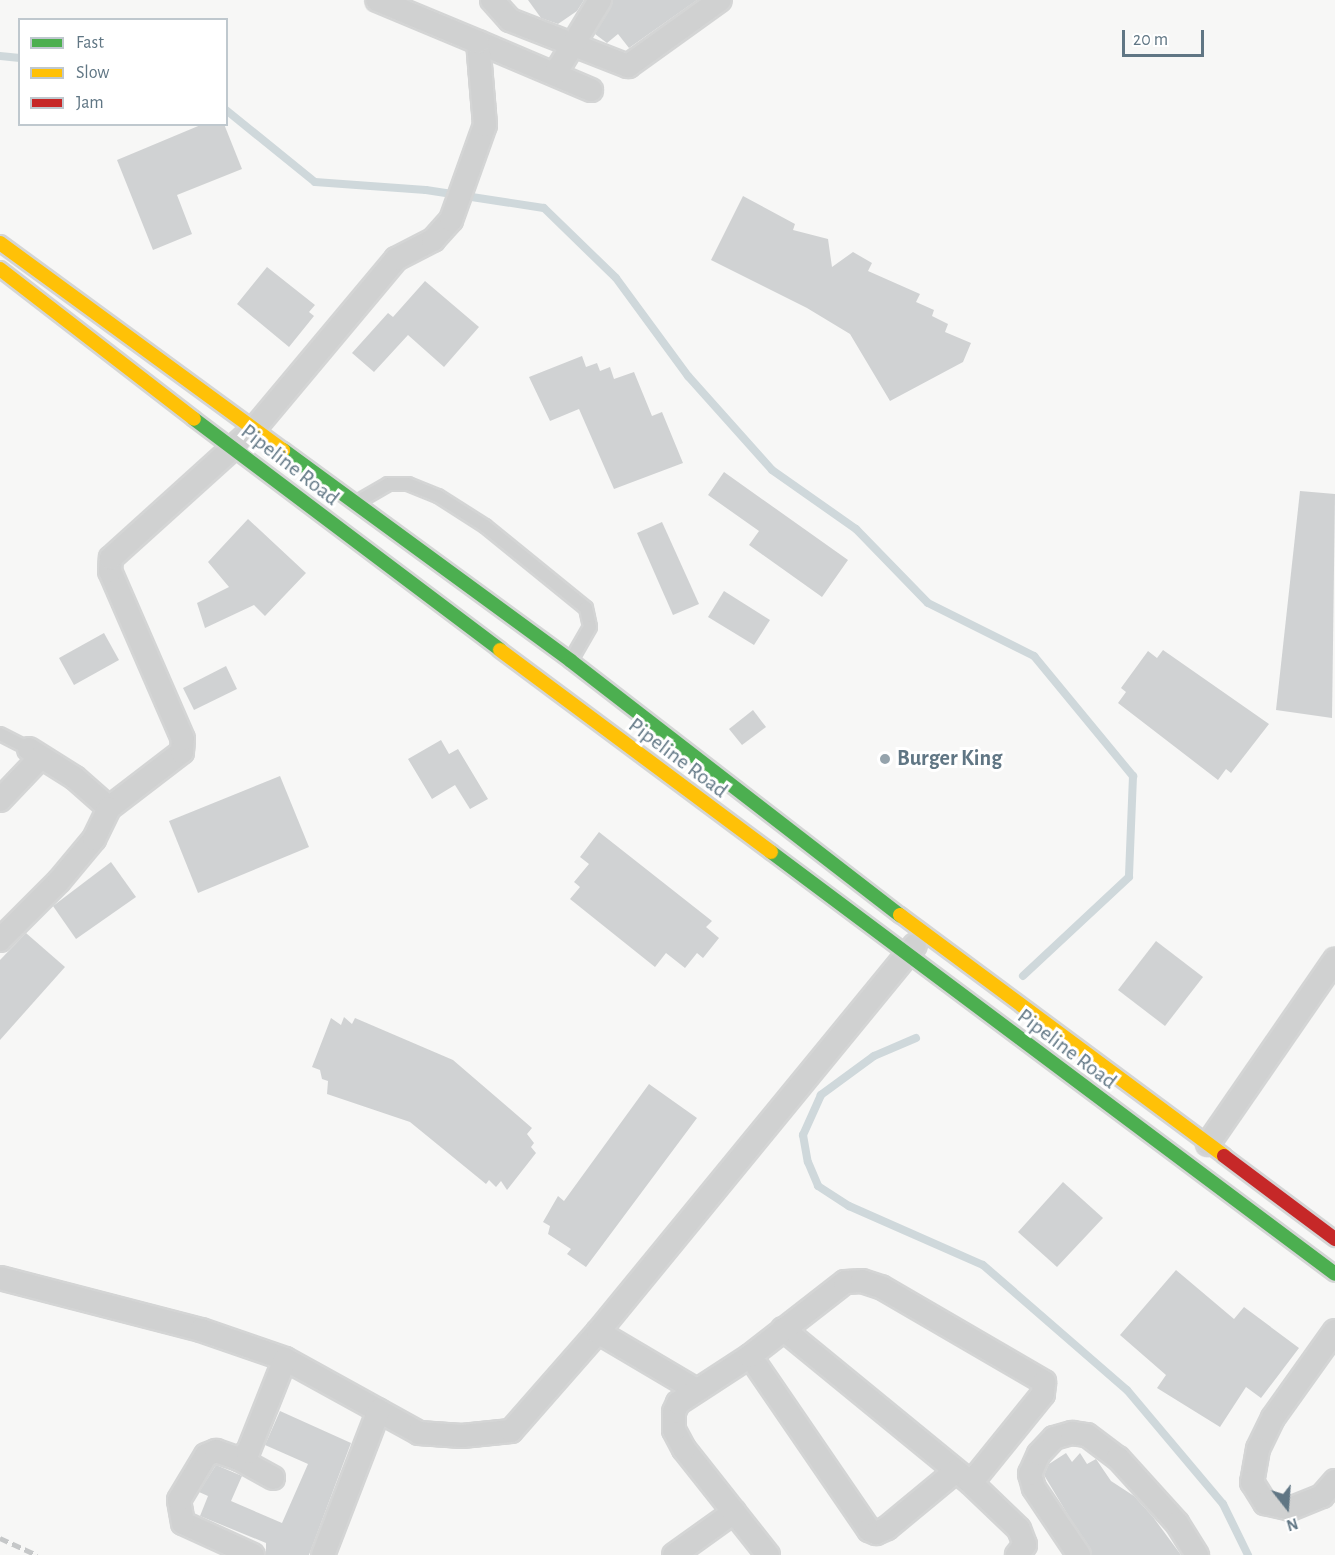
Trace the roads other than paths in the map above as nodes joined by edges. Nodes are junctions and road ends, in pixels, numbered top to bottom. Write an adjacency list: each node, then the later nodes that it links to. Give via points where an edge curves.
1 (377, 0): 5 (street)
2 (492, 0): 6 (street, via 510,20)
3 (600, 0): 6 (street)
4 (720, 0): 6 (street, via 634,64 621,65)
5 (478, 42): 7 (street); 11 (street, via 485,125 466,188 451,220 433,240 396,259)
6 (575, 43): 7 (street)
7 (555, 74): 8 (street)
8 (591, 90)
9 (0, 243): 11 (main road, Pipeline Road)
10 (0, 269): 12 (main road, Pipeline Road)
11 (254, 429): 12 (street); 13 (main road, Pipeline Road)
12 (233, 448): 14 (main road, Pipeline Road); 18 (street, via 111,558 110,572 183,739 182,752)
13 (355, 503): 14 (main road, Pipeline Road); 14 (lane, via 388,484 408,484 438,496 485,526 586,608 590,627)
14 (571, 678): 19 (main road, Pipeline Road); 21 (main road, Pipeline Road)
15 (0, 734): 16 (lane)
16 (35, 753): 17 (street); 18 (street, via 75,778)
17 (0, 800)
18 (109, 808): 20 (street, via 94,839)
19 (925, 934): 21 (street); 23 (main road, Pipeline Road)
20 (0, 940)
21 (906, 955): 25 (main road, Pipeline Road); 29 (street)
22 (1335, 960): 23 (street)
23 (1208, 1144): 24 (main road, Pipeline Road)
24 (1335, 1239)
25 (1335, 1274)
26 (0, 1278): 31 (street, via 201,1330)
27 (783, 1329): 30 (street); 35 (street); 35 (street, via 845,1282 862,1281 881,1287 1040,1378 1044,1382 1043,1394)
28 (1335, 1331): 37 (street, via 1273,1418 1258,1449 1252,1482 1265,1503 1290,1509 1323,1496)
29 (598, 1332): 32 (street); 33 (street, via 511,1431 462,1436 419,1433)
30 (750, 1356): 32 (street); 35 (street, via 869,1530 876,1533 887,1528)
31 (285, 1359): 33 (street); 34 (street, via 248,1452)
32 (696, 1390): 38 (street, via 678,1403 672,1421 674,1431)
33 (379, 1410): 40 (street)
34 (239, 1459): 36 (street); 39 (street, via 216,1451 199,1463 179,1500 183,1523)
35 (964, 1477): 43 (street, via 1019,1529 1025,1545)
36 (273, 1478)
37 (1335, 1481)
38 (734, 1512): 41 (street); 42 (street)
39 (253, 1555)
40 (323, 1555)
41 (674, 1555)
42 (768, 1555)
43 (1017, 1555)
44 (1079, 1555): 45 (street, via 1034,1488 1030,1474 1039,1454 1054,1438 1072,1433 1087,1435 1118,1458 1177,1523)
45 (1197, 1555)

